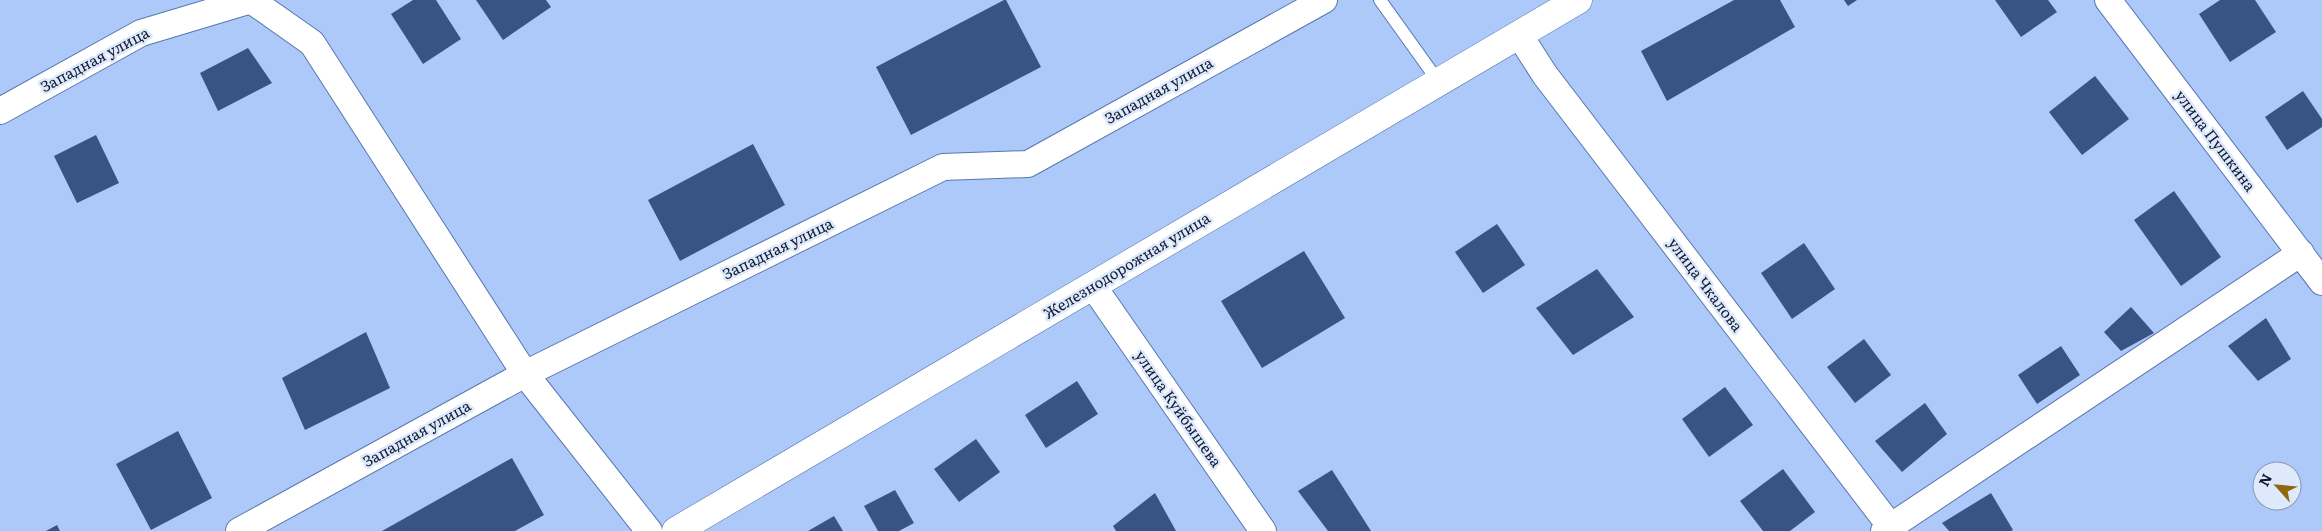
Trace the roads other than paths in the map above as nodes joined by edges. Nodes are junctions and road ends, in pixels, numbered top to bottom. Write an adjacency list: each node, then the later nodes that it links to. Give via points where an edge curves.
1 (251, 0): 8 (street, Западная улица, via 141,33); 12 (street, via 312,42)
2 (1324, 0): 12 (street, Западная улица, via 1028,164 943,167)
3 (1380, 0): 7 (lane)
4 (1578, 0): 6 (street, Железнодорожная улица)
5 (2108, 0): 9 (street, улица Пушкина)
6 (1520, 36): 7 (street, Железнодорожная улица); 13 (street, улица Чкалова, via 1545,75)
7 (1438, 81): 11 (street, Железнодорожная улица)
8 (0, 111)
9 (2301, 253): 10 (street, улица Пушкина); 13 (street)
10 (2322, 282)
11 (1093, 286): 16 (street, Железнодорожная улица); 17 (street, улица Куйбышева)
12 (525, 374): 14 (street, Западная улица); 15 (street)
13 (1889, 529)
14 (239, 531)
15 (650, 531)
16 (676, 531)
17 (1263, 531)

